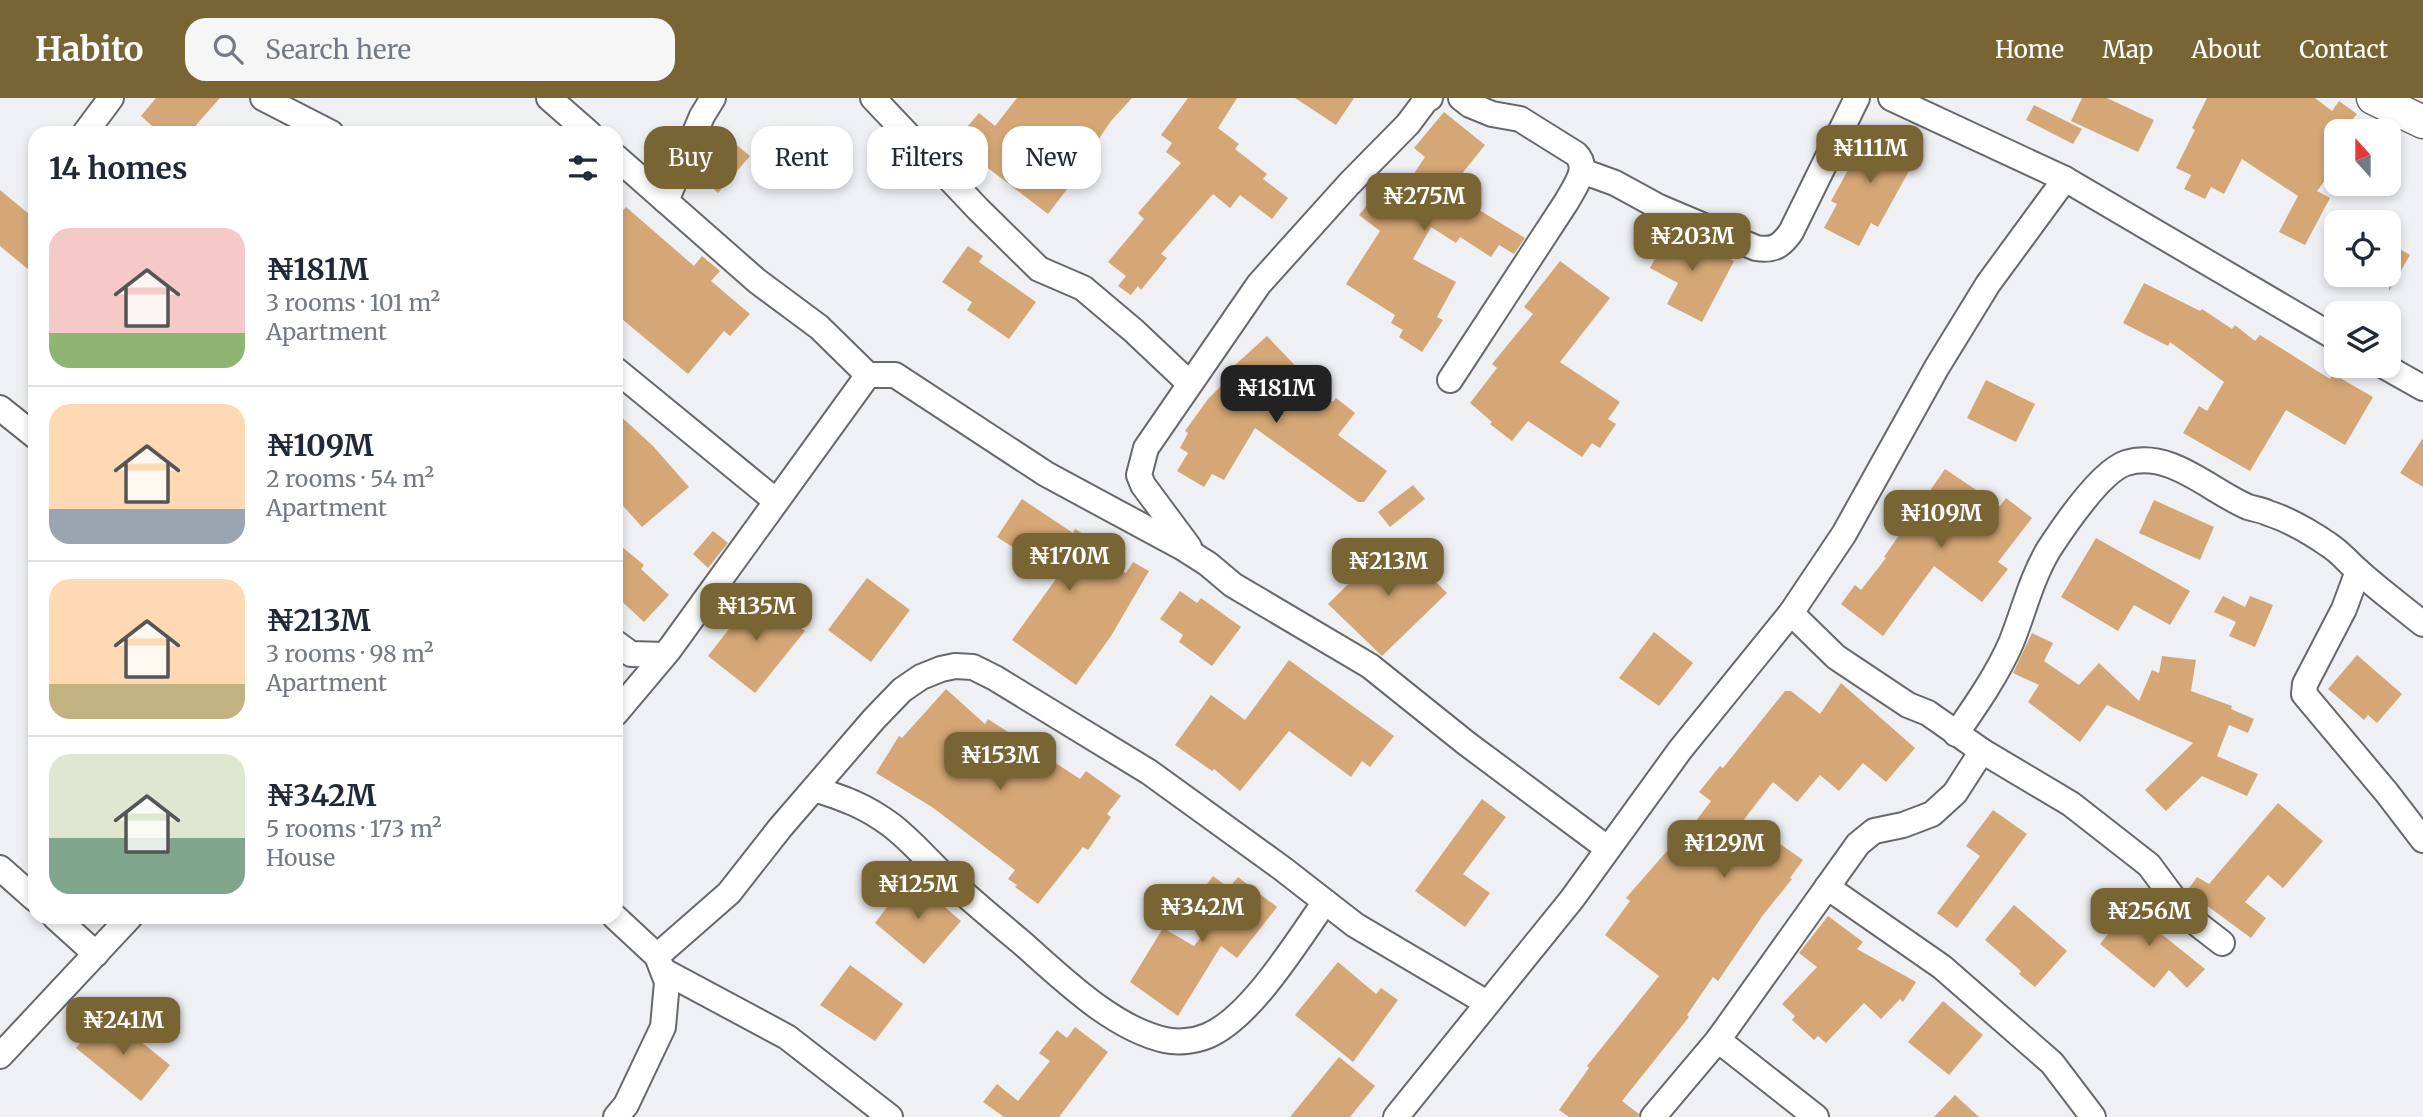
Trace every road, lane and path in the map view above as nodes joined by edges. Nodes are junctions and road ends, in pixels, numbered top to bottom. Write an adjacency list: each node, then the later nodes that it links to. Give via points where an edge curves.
1 (111, 98): 13 (street)
2 (263, 98): 14 (street)
3 (550, 98): 15 (street)
4 (712, 98): 19 (street)
5 (873, 98): 25 (street, via 1040,269 1083,288)
6 (1430, 98): 25 (street, via 1259,284)
7 (1442, 98): 11 (street)
8 (1857, 98): 17 (street, via 1791,232 1777,248 1756,248)
9 (1891, 98): 18 (street)
10 (2373, 98): 12 (main road)
11 (1466, 101): 17 (street, via 1530,125 1576,154)
12 (2423, 122)
13 (90, 126)
14 (317, 126)
15 (581, 126)
16 (623, 163): 19 (street)
17 (1583, 171): 24 (street)
18 (2065, 178): 20 (street); 32 (street, via 1988,284 1844,534)
19 (666, 201): 21 (street, via 757,281 819,327)
20 (2324, 331)
21 (868, 374): 29 (street); 30 (street, via 895,375 1046,474)
22 (623, 376): 29 (street)
23 (2401, 376): 26 (street)
24 (1450, 380)
25 (1189, 383): 30 (street, via 1146,448 1139,475)
26 (2423, 388)
27 (0, 408): 28 (street)
28 (28, 430)
29 (776, 501): 35 (street)
30 (1196, 556): 42 (street, via 1233,585 1370,666)
31 (2358, 571): 33 (street); 38 (street, via 2310,532 2248,507 2193,476 2160,462 2124,463 2101,481 2049,550 2030,586 2003,660); 41 (street, via 2304,695)
32 (1791, 613): 38 (street, via 1836,657); 42 (street)
33 (2423, 624)
34 (624, 649): 35 (street); 36 (street)
35 (664, 655): 36 (street)
36 (639, 686): 37 (street)
37 (623, 705)
38 (1956, 734): 39 (street)
39 (1982, 751): 44 (street, via 1955,793 1931,814 1874,831 1858,844); 50 (street, via 2071,804 2149,865 2186,915)
40 (815, 789): 46 (street, via 902,690 942,669 973,667 1149,772); 46 (street, via 859,804 893,827 1107,1013 1166,1040 1206,1037 1248,1007); 52 (street, via 729,893)
41 (2423, 839)
42 (1607, 848): 53 (street)
43 (0, 868): 45 (street)
44 (1827, 887): 54 (street); 61 (street, via 1942,967 2052,1063)
45 (28, 893)
46 (1325, 902): 53 (street)
47 (63, 924): 51 (street)
48 (124, 924): 51 (street)
49 (622, 924): 52 (street)
50 (2222, 943)
51 (96, 954): 55 (street)
52 (660, 964): 56 (street, via 667,982 663,1027); 57 (street, via 787,1037)
53 (1488, 1003): 58 (street)
54 (1718, 1040): 59 (street); 60 (street)
55 (0, 1056)
56 (616, 1117)
57 (890, 1117)
58 (1396, 1117)
59 (1653, 1117)
60 (1816, 1117)
61 (2094, 1117)

